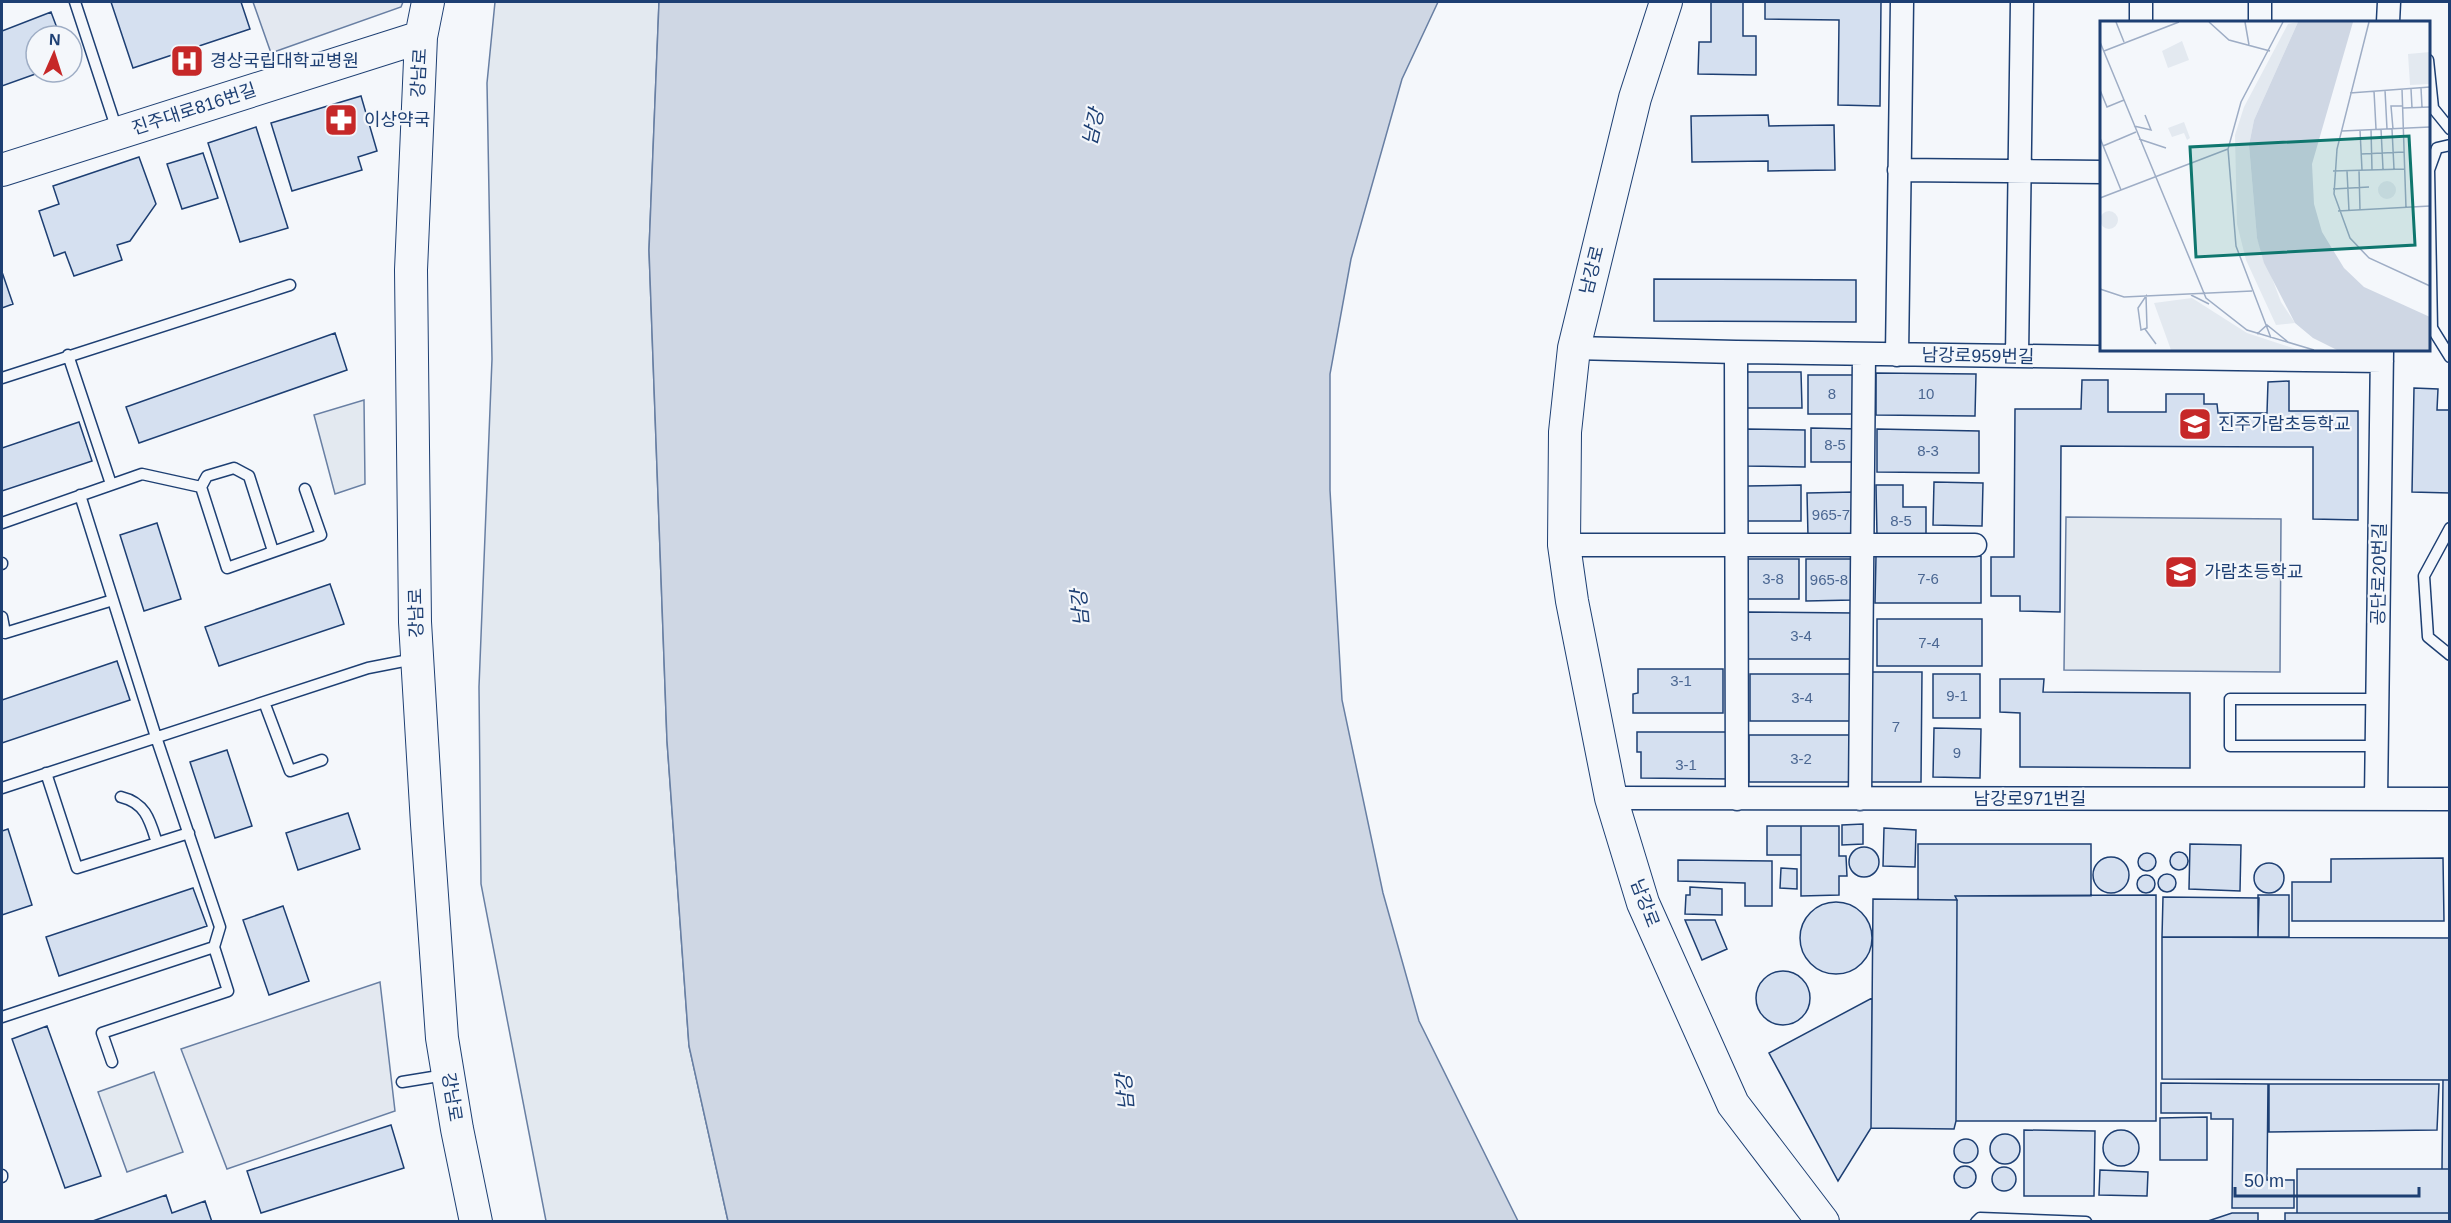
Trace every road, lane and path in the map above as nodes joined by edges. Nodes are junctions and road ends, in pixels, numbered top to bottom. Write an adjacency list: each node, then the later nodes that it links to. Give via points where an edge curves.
1 (75, 2): 15 (lane)
2 (428, 2): 12 (street, 강남로)
3 (1666, 2): 24 (street, 남강로, via 1635,98)
4 (1902, 2): 19 (street)
5 (2022, 2): 20 (street)
6 (2141, 2): 9 (street)
7 (2260, 2): 10 (street)
8 (2389, 2): 11 (street)
9 (2141, 21)
10 (2260, 21)
11 (2388, 21)
12 (421, 37): 15 (street, 진주대로816번길); 49 (street, 강남로, via 411,270)
13 (2430, 79): 14 (lane, via 2433,108)
14 (2450, 129)
15 (118, 133): 18 (street, 진주대로816번길)
16 (2450, 145): 17 (lane, via 2437,148)
17 (2430, 165)
18 (2, 170)
19 (1899, 170): 20 (street); 30 (street)
20 (2020, 172): 21 (street); 32 (street)
21 (2100, 172)
22 (2430, 249): 33 (lane, via 2432,328)
23 (290, 285): 29 (lane)
24 (1574, 348): 25 (street, 남강로959번길); 42 (street, 남강로, via 1565,432)
25 (1736, 352): 27 (street, 남강로959번길); 41 (street)
26 (2138, 353): 28 (street, 남강로959번길); 32 (street, 남강로959번길)
27 (1864, 354): 30 (street, 남강로959번길); 43 (street)
28 (2263, 354): 31 (street, 남강로959번길)
29 (68, 355): 34 (lane); 35 (lane)
30 (1897, 355): 32 (street, 남강로959번길)
31 (2382, 355): 50 (street, 공단로20번길)
32 (2017, 356)
33 (2450, 357)
34 (2, 378)
35 (111, 484): 36 (lane, via 142,474); 38 (lane)
36 (201, 488): 45 (lane, via 227,568); 45 (lane, via 207,476 234,468 249,476)
37 (305, 489): 45 (lane, via 321,535)
38 (80, 495): 39 (lane); 46 (lane)
39 (2, 523)
40 (2450, 528): 48 (lane, via 2424,576 2428,637)
41 (1737, 544): 42 (street); 43 (street); 59 (street)
42 (1564, 545): 58 (street, 남강로)
43 (1862, 545): 44 (street); 60 (street)
44 (1975, 545)
45 (273, 551)
46 (113, 600): 47 (lane, via 5,633); 52 (lane)
47 (2, 617)
48 (2450, 655)
49 (417, 658): 51 (lane, via 368,668); 68 (street, 강남로, via 441,1026)
50 (2378, 699): 53 (street, 공단로20번길); 53 (lane, via 2230,699 2230,746)
51 (264, 702): 52 (lane); 54 (lane, via 290,771)
52 (156, 737): 55 (lane); 63 (lane)
53 (2377, 747): 61 (street, 공단로20번길)
54 (322, 760)
55 (46, 773): 56 (lane); 64 (lane, via 77,868)
56 (2, 788)
57 (121, 797): 64 (lane, via 148,814)
58 (1611, 798): 59 (street, 남강로971번길); 71 (street, 남강로, via 1642,903 1733,1104)
59 (1737, 799): 60 (street, 남강로971번길)
60 (1860, 799): 61 (street, 남강로971번길)
61 (2376, 799): 62 (street, 남강로971번길)
62 (2450, 799)
63 (189, 833): 64 (lane); 65 (lane, via 220,927)
64 (157, 843)
65 (214, 947): 66 (lane); 67 (lane, via 228,991 102,1033)
66 (2, 1017)
67 (112, 1062)
68 (448, 1075): 69 (lane); 70 (street, 강남로)
69 (402, 1082)
70 (476, 1221)
71 (1823, 1221)
72 (1976, 1221): 73 (lane)
73 (2086, 1221)

